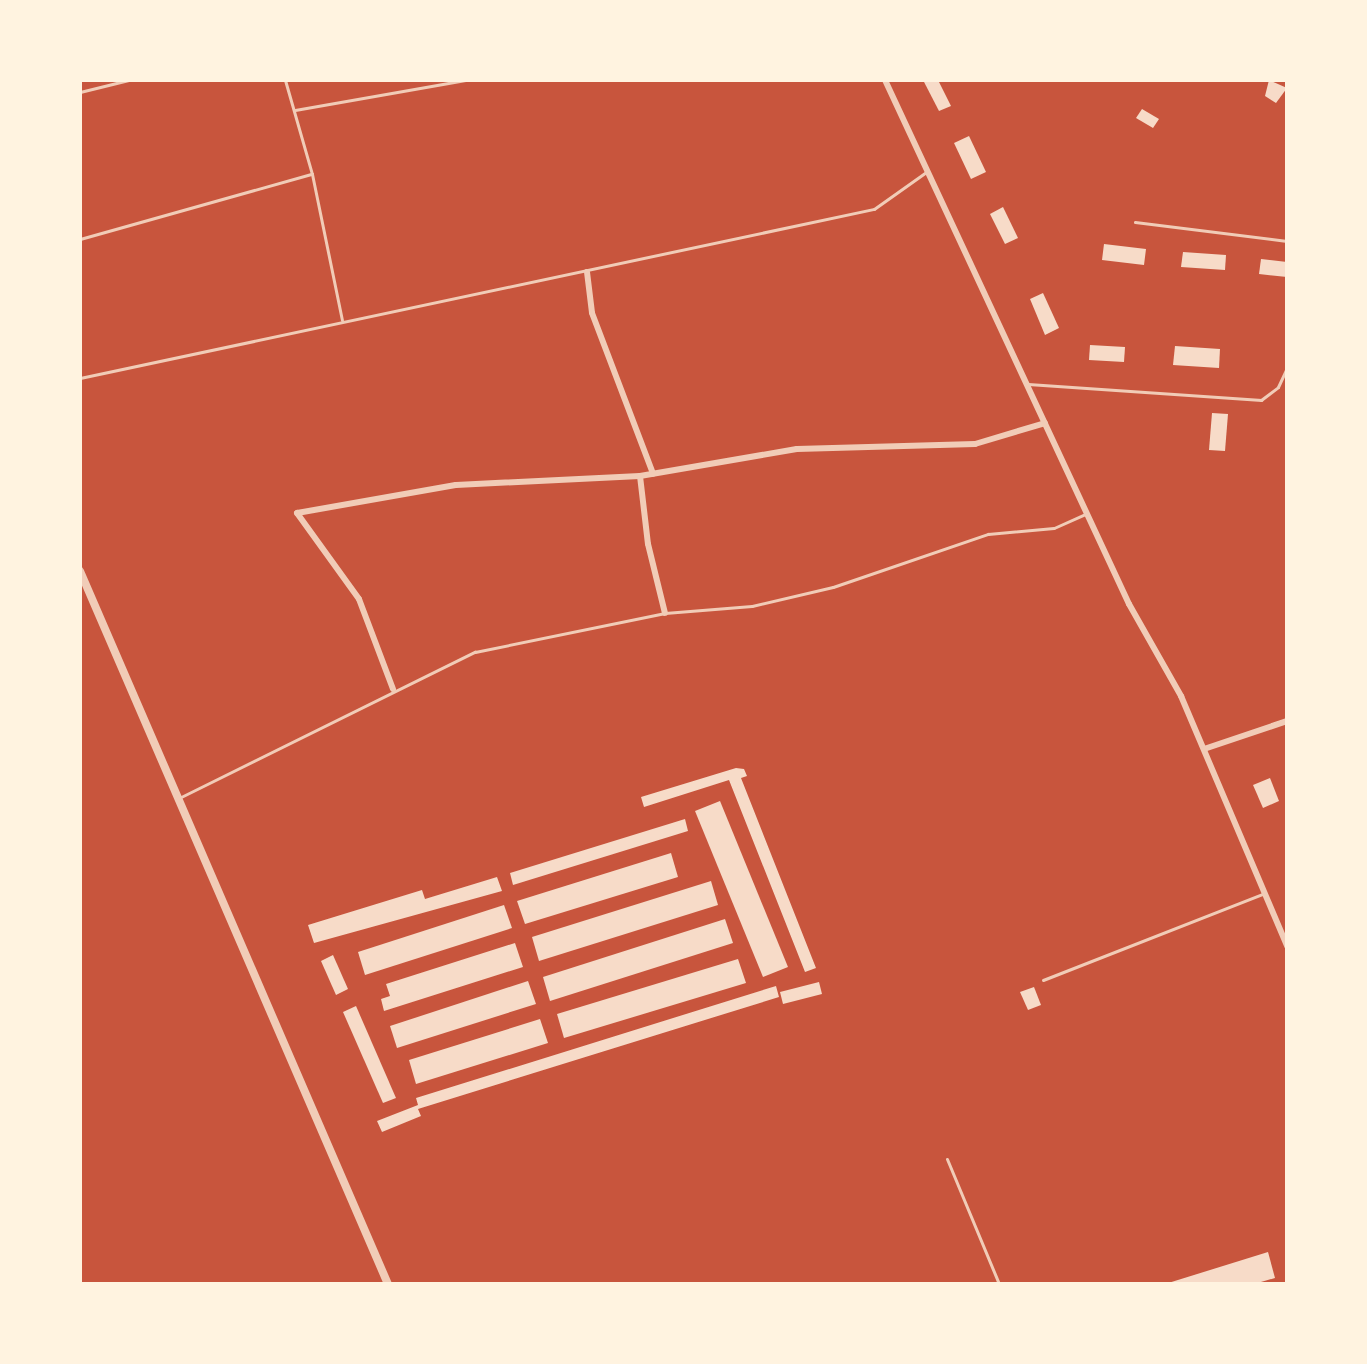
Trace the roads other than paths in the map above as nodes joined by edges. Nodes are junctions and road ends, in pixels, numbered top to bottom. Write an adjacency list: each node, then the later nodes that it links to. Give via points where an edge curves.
1 (129, 80): 5 (lane)
2 (285, 80): 6 (lane)
3 (465, 80): 6 (lane)
4 (885, 80): 7 (street)
5 (80, 92)
6 (295, 110): 8 (lane)
7 (928, 170): 12 (lane, via 874,209); 16 (street)
8 (312, 174): 10 (lane); 13 (lane)
9 (1135, 222): 11 (lane)
10 (80, 239)
11 (1287, 241)
12 (587, 272): 13 (lane); 18 (street, via 592,313)
13 (342, 320): 15 (lane)
14 (1287, 368): 16 (lane, via 1278,387 1261,400)
15 (80, 378)
16 (1028, 384): 17 (street)
17 (1045, 423): 18 (street, via 975,444 797,449); 20 (street)
18 (653, 474): 19 (street)
19 (640, 476): 22 (street, via 648,544); 23 (street, via 456,485 297,513 359,599)
20 (1087, 514): 22 (lane, via 1054,528 988,534 819,590 752,606); 25 (street)
21 (80, 571): 26 (street)
22 (665, 613): 23 (lane, via 475,652)
23 (393, 689): 26 (lane)
24 (1287, 721): 25 (street)
25 (1204, 749): 27 (street)
26 (178, 799): 31 (street)
27 (1263, 894): 28 (street); 29 (lane)
28 (1287, 946)
29 (1043, 980)
30 (947, 1159): 32 (lane)
31 (388, 1284)
32 (999, 1284)

